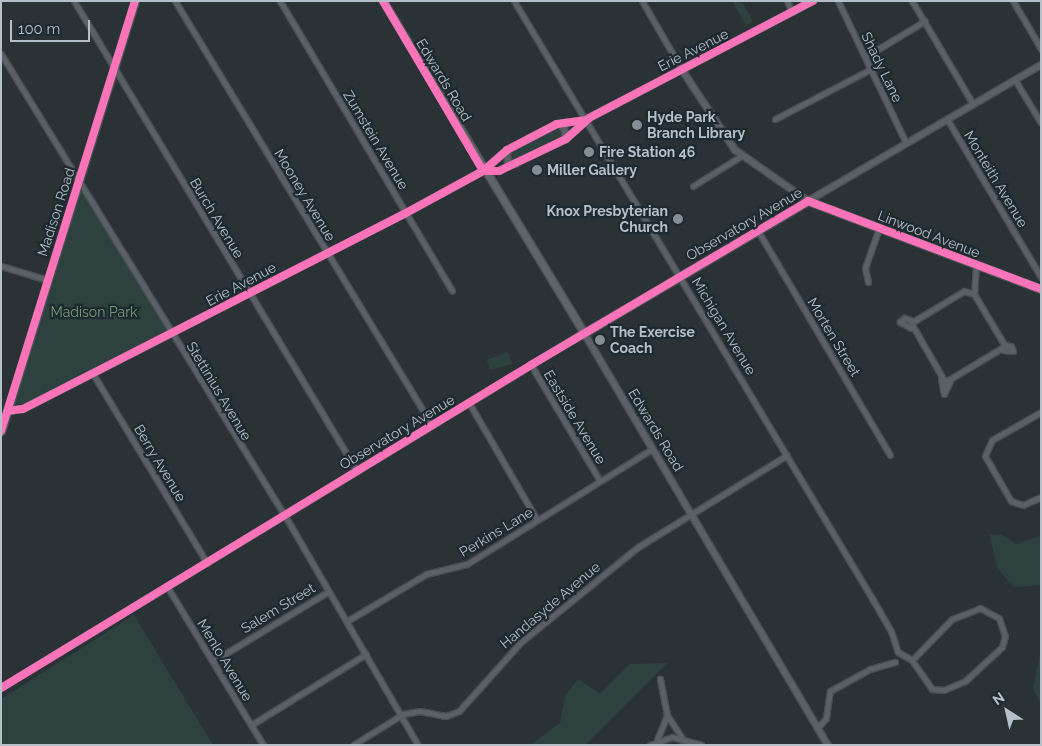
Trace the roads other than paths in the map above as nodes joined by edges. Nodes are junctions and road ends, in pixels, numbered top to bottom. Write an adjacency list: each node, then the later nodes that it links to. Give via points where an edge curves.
1 (74, 1): 19 (street, Burch Avenue)
2 (135, 1): 19 (main road, Madison Road)
3 (175, 1): 41 (street, Mooney Avenue)
4 (280, 1): 38 (street, Zumstein Avenue)
5 (384, 1): 34 (main road, Edwards Road)
6 (514, 1): 25 (street, Michigan Avenue)
7 (642, 1): 20 (street)
8 (787, 1): 13 (street)
9 (813, 1): 13 (street, Erie Avenue)
10 (838, 1): 17 (street, Shady Lane)
11 (912, 1): 14 (street)
12 (1013, 1): 15 (street)
13 (792, 12): 20 (street, Erie Avenue)
14 (924, 21): 17 (street); 23 (street)
15 (1041, 49)
16 (1, 54): 35 (street, Stettinius Avenue)
17 (865, 57): 21 (street, Shady Lane)
18 (1041, 65): 22 (street, Observatory Avenue)
19 (114, 70): 35 (main road, Madison Road); 52 (street, Burch Avenue)
20 (682, 70): 25 (street, Erie Avenue); 32 (street, via 722,135)
21 (871, 70): 24 (street); 30 (street, Shady Lane)
22 (1015, 80): 23 (street, Observatory Avenue); 27 (street)
23 (973, 104): 26 (street, Observatory Avenue)
24 (775, 118)
25 (584, 120): 28 (street, Erie Avenue); 29 (street, Erie Avenue); 44 (street, Michigan Avenue)
26 (947, 120): 30 (street, Observatory Avenue); 45 (street, Monteith Avenue)
27 (1041, 123)
28 (557, 124): 29 (street, via 564,127); 31 (street, Erie Avenue)
29 (566, 139): 33 (street, Erie Avenue)
30 (906, 143): 37 (street, Observatory Avenue)
31 (507, 150): 33 (street, via 508,163); 34 (street, Erie Avenue)
32 (741, 156): 36 (street); 37 (street)
33 (516, 164): 34 (street, Erie Avenue, via 495,172)
34 (483, 171): 38 (street, Erie Avenue); 56 (main road, Edwards Road)
35 (79, 182): 46 (main road, Madison Road); 57 (street, Stettinius Avenue)
36 (693, 186)
37 (808, 201): 39 (main road, Linwood Avenue); 40 (main road, Observatory Avenue)
38 (406, 213): 41 (street, Erie Avenue); 50 (street, Zumstein Avenue)
39 (878, 228): 43 (main road, Linwood Avenue); 48 (street, via 865,268)
40 (758, 231): 44 (main road, Observatory Avenue); 69 (street, Morten Street)
41 (327, 252): 52 (street, Erie Avenue); 65 (street, Mooney Avenue)
42 (1, 266): 46 (street)
43 (976, 266): 47 (street); 49 (main road, Linwood Avenue)
44 (680, 276): 56 (main road, Observatory Avenue); 68 (street, Michigan Avenue)
45 (1041, 278): 49 (street, Monteith Avenue)
46 (48, 280): 63 (main road, Madison Road)
47 (972, 280): 51 (street); 53 (street)
48 (868, 282)
49 (1039, 288)
50 (452, 291)
51 (964, 291): 53 (street); 54 (street)
52 (250, 294): 57 (street, Erie Avenue); 70 (street, Burch Avenue)
53 (974, 294): 61 (street, via 1004,348)
54 (913, 320): 55 (street); 55 (street, via 902,318 900,322)
55 (912, 328): 60 (street)
56 (584, 333): 58 (street, Observatory Avenue); 67 (street, Edwards Road)
57 (171, 334): 59 (street, Erie Avenue); 74 (street, Stettinius Avenue)
58 (531, 365): 62 (street, Observatory Avenue); 71 (street, Eastside Avenue)
59 (93, 374): 63 (street, Erie Avenue, via 23,409); 76 (street, Berry Avenue)
60 (941, 380): 61 (street); 61 (street, via 944,394)
61 (950, 381)
62 (469, 403): 65 (street, Observatory Avenue); 75 (street)
63 (8, 411): 66 (main road, Madison Road)
64 (1041, 412): 72 (street, via 988,444 986,459 1016,504 1028,504)
65 (432, 425): 70 (street, Observatory Avenue)
66 (1, 431)
67 (652, 449): 71 (street, Perkins Lane); 73 (street, Edwards Road)
68 (787, 455): 73 (street, Handasyde Avenue); 81 (street, Michigan Avenue, via 891,630 898,652)
69 (890, 455)
70 (356, 471): 74 (street, Observatory Avenue)
71 (600, 481): 75 (street, Perkins Lane)
72 (1041, 497)
73 (691, 513): 86 (street, Handasyde Avenue, via 638,547 521,642 459,711 446,716 420,712); 89 (street, Edwards Road)
74 (284, 517): 76 (street, Observatory Avenue); 78 (street, Stettinius Avenue)
75 (537, 520): 79 (street, Perkins Lane, via 467,564 426,574)
76 (207, 563): 77 (street, Observatory Avenue)
77 (168, 588): 82 (street, Menlo Avenue); 85 (street, Observatory Avenue)
78 (328, 591): 79 (street, Stettinius Avenue); 82 (street, Salem Street)
79 (347, 621): 80 (street, Stettinius Avenue)
80 (366, 654): 86 (street, Stettinius Avenue); 88 (street)
81 (912, 660): 81 (street, Michigan Avenue, via 948,622 970,609 990,610 1003,626 1002,647 955,687 932,688)
82 (213, 661): 88 (street, Menlo Avenue)
83 (895, 662): 89 (street, via 870,669 830,691 827,715)
84 (660, 679): 87 (street)
85 (1, 688)
86 (403, 714): 93 (street); 94 (street, Stettinius Avenue)
87 (667, 715): 90 (street); 91 (street)
88 (251, 725): 92 (street, Menlo Avenue)
89 (818, 727): 97 (street, Edwards Road)
90 (682, 738): 91 (street); 96 (street)
91 (657, 740): 95 (street)
92 (263, 745)
93 (353, 745)
94 (418, 745)
95 (650, 745)
96 (701, 745)
97 (828, 745)

